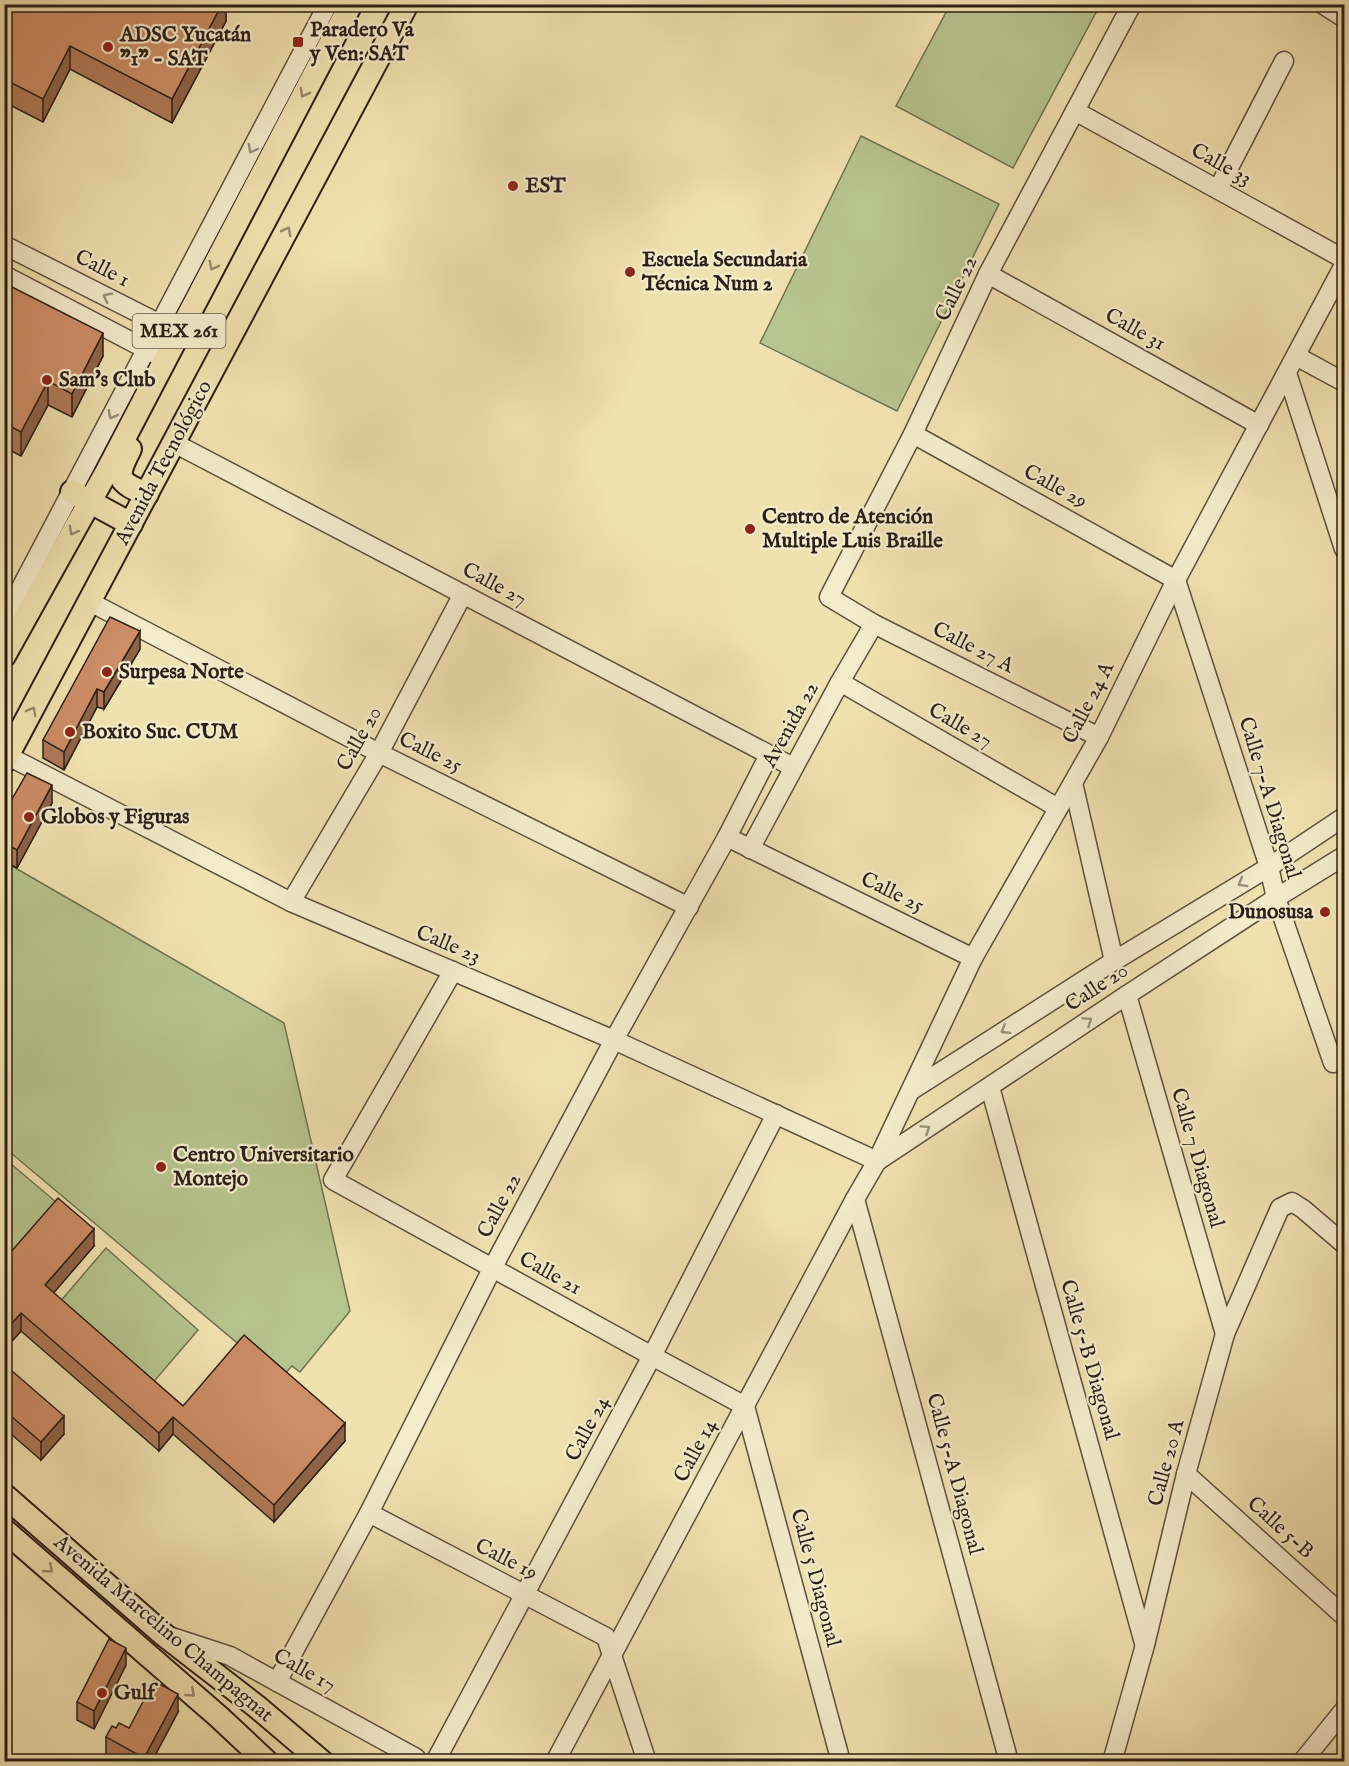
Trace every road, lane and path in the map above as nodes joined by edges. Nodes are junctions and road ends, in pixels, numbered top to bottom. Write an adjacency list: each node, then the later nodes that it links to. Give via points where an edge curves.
1 (328, 4): 15 (street, one-way to 15)
2 (407, 4): 23 (main road, Avenida Tecnológico / MEX 261, one-way to 2)
3 (1132, 4): 8 (street, Calle 22)
4 (1322, 4): 6 (street)
5 (351, 5): 15 (main road, MEX 261, one-way to 15)
6 (1344, 18)
7 (1284, 61): 9 (street)
8 (1076, 111): 9 (street, Calle 33); 13 (street, Calle 22)
9 (1218, 189): 11 (street, Calle 33)
10 (4, 245): 15 (street, Calle 1, one-way to 10)
11 (1344, 259)
12 (1344, 265): 17 (street, Calle 24 A)
13 (988, 274): 21 (street, Calle 31); 22 (street, Calle 22)
14 (4, 275): 16 (street)
15 (169, 329): 16 (main road, MEX 261)
16 (156, 354): 20 (main road, MEX 261); 25 (street, one-way to 25)
17 (1296, 356): 18 (street, Calle 24 A); 19 (street)
18 (1287, 373): 21 (street, Calle 24 A); 27 (street)
19 (1344, 382)
20 (139, 407): 24 (main road, via 138,433 120,473 124,482); 25 (main road, MEX 261)
21 (1259, 425): 28 (street, Calle 24 A)
22 (913, 434): 28 (street, Calle 29); 30 (street, Calle 22)
23 (174, 443): 24 (main road, Avenida Tecnológico / MEX 261); 29 (street, Calle 27)
24 (147, 494): 26 (main road, Avenida Tecnológico / MEX 261)
25 (81, 497): 26 (main road); 32 (street); 34 (main road, MEX 261, one-way to 34)
26 (131, 524): 31 (main road, Avenida Tecnológico / MEX 261)
27 (1344, 549)
28 (1176, 579): 36 (street, Calle 24 A); 48 (street, Calle 7-A Diagonal)
29 (463, 594): 37 (street, Calle 20); 38 (street, Calle 27)
30 (829, 597): 33 (street, Calle 27 A)
31 (90, 602): 37 (street, Calle 25); 39 (main road, Avenida Tecnológico / MEX 261, one-way to 31)
32 (4, 620)
33 (874, 624): 35 (street, Avenida 22); 36 (street, Calle 27 A)
34 (4, 656)
35 (840, 682): 40 (street, Avenida 22); 42 (street, Calle 27)
36 (1099, 737): 41 (street, Calle 24 A)
37 (379, 753): 50 (street, Calle 20); 51 (street, Calle 25)
38 (769, 755): 40 (street, Calle 27); 44 (street, Calle 22)
39 (6, 759): 50 (street, Calle 23)
40 (793, 767): 46 (street, Avenida 22)
41 (1073, 783): 42 (street, Calle 24 A); 53 (street)
42 (1058, 808): 52 (street, Calle 24 A)
43 (1344, 817): 45 (street, Calle 20)
44 (727, 837): 46 (street, Calle 25); 51 (street, Calle 22)
45 (1314, 837): 47 (street); 48 (street, Calle 20)
46 (750, 849): 52 (street, Calle 25)
47 (1342, 861): 49 (street, Calle 20)
48 (1269, 867): 49 (street, Calle 7-A Diagonal); 53 (street, Calle 20, one-way to 53)
49 (1276, 898): 55 (street, Calle 20); 57 (street, Calle 7-A Diagonal)
50 (291, 902): 54 (street, Calle 23)
51 (689, 907): 56 (street, Calle 22)
52 (973, 958): 59 (street, Calle 24 A)
53 (1114, 961): 59 (street, Calle 20, one-way to 59)
54 (453, 971): 56 (street, Calle 23); 64 (street, Calle 21, via 333,1180)
55 (1127, 995): 58 (street, Calle 20, one-way to 55); 65 (street, Calle 7 Diagonal)
56 (615, 1040): 60 (street, Calle 23); 64 (street, Calle 22)
57 (1333, 1063)
58 (990, 1087): 61 (street, Calle 20, one-way to 58); 75 (street, Calle 5-B Diagonal)
59 (911, 1090): 61 (street, Calle 24 A)
60 (776, 1114): 61 (street, Calle 23); 66 (street, Calle 24)
61 (877, 1161): 62 (street, Calle 14)
62 (855, 1199): 67 (street, Calle 14); 89 (street, Calle 5-A Diagonal)
63 (1344, 1244): 65 (street, Calle 20 A, via 1292,1202 1280,1208)
64 (493, 1267): 66 (street, Calle 21); 70 (street, Calle 22)
65 (1225, 1334): 68 (street, Calle 20 A)
66 (652, 1356): 67 (street, Calle 21); 72 (street, Calle 24)
67 (745, 1406): 77 (street, Calle 14); 88 (street, Calle 5 Diagonal)
68 (1186, 1474): 73 (street, Calle 5-B); 75 (street, Calle 20 A)
69 (4, 1495): 74 (main road, Avenida Marcelino Champagnat)
70 (369, 1514): 72 (street, Calle 19); 78 (street, Calle 22)
71 (4, 1530): 76 (main road, Avenida Marcelino Champagnat, one-way to 76)
72 (525, 1594): 77 (street, Calle 19, via 606,1637); 85 (street, Calle 24)
73 (1344, 1616)
74 (163, 1634): 76 (main road); 78 (street, Calle 17, via 230,1656); 79 (main road, Avenida Marcelino Champagnat)
75 (1145, 1645): 90 (street, Calle 20 A)
76 (147, 1654): 81 (main road, Avenida Marcelino Champagnat, one-way to 81)
77 (612, 1655): 86 (street, Calle 14); 87 (street, Calle 19)
78 (277, 1682): 84 (street, Calle 17)
79 (241, 1694): 81 (main road); 83 (main road, Avenida Marcelino Champagnat)
80 (1344, 1710): 91 (street)
81 (219, 1717): 82 (main road, Avenida Marcelino Champagnat)
82 (267, 1761)
83 (322, 1761)
84 (418, 1761)
85 (435, 1761)
86 (555, 1761)
87 (647, 1761)
88 (841, 1761)
89 (1009, 1761)
90 (1112, 1761)
91 (1302, 1761)

